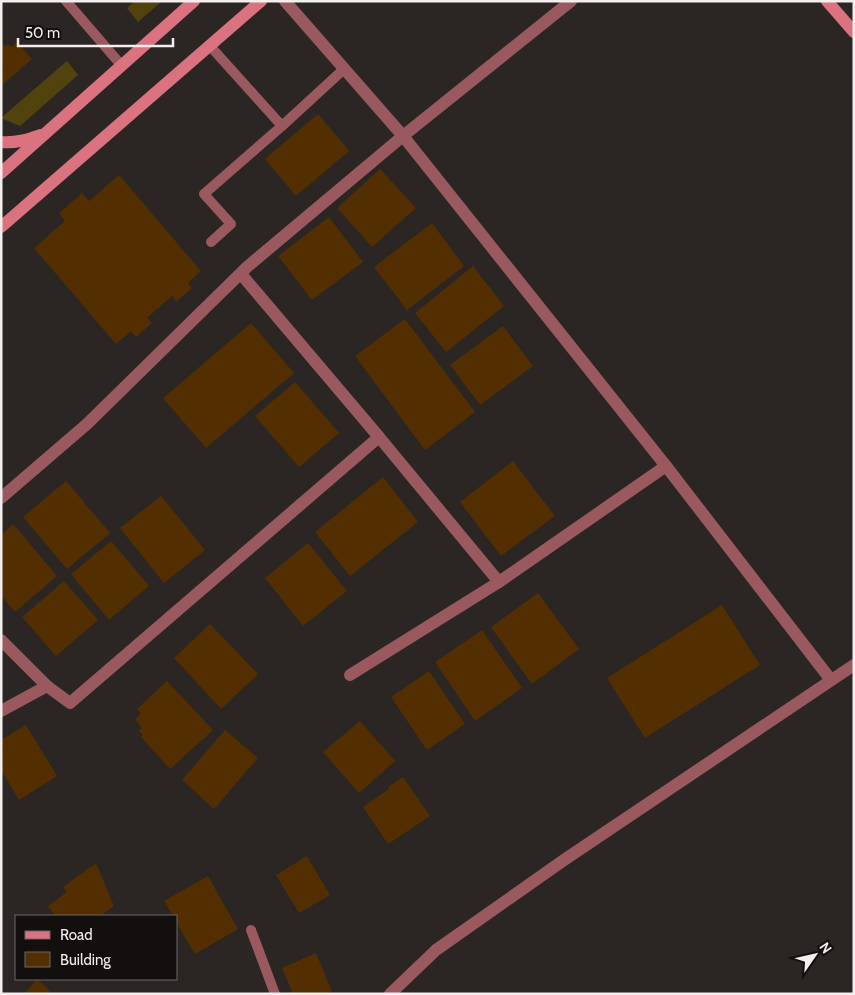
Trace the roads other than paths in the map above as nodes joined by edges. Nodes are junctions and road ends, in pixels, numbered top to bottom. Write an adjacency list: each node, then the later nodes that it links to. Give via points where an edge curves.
1 (66, 1): 9 (lane)
2 (194, 1): 9 (street)
3 (261, 1): 8 (street)
4 (285, 1): 10 (street)
5 (571, 1): 13 (street)
6 (827, 1): 7 (street)
7 (854, 32)
8 (210, 46): 11 (lane); 16 (street)
9 (122, 66): 12 (street)
10 (344, 69): 11 (lane); 13 (street)
11 (282, 126): 17 (lane, via 204,194 231,224)
12 (48, 132): 14 (street, via 26,141); 15 (street)
13 (403, 136): 18 (street); 20 (street)
14 (1, 142)
15 (1, 173)
16 (1, 227)
17 (211, 242)
18 (241, 274): 19 (street); 21 (street, via 87,424)
19 (379, 438): 22 (street); 27 (street, via 70,703)
20 (666, 466): 22 (street); 26 (street)
21 (1, 498)
22 (499, 582): 25 (street)
23 (1, 640): 27 (street)
24 (854, 665): 26 (street)
25 (350, 675)
26 (831, 680): 31 (street, via 444,944)
27 (47, 686): 28 (street)
28 (1, 711)
29 (251, 930): 30 (lane)
30 (275, 994)
31 (390, 994)

